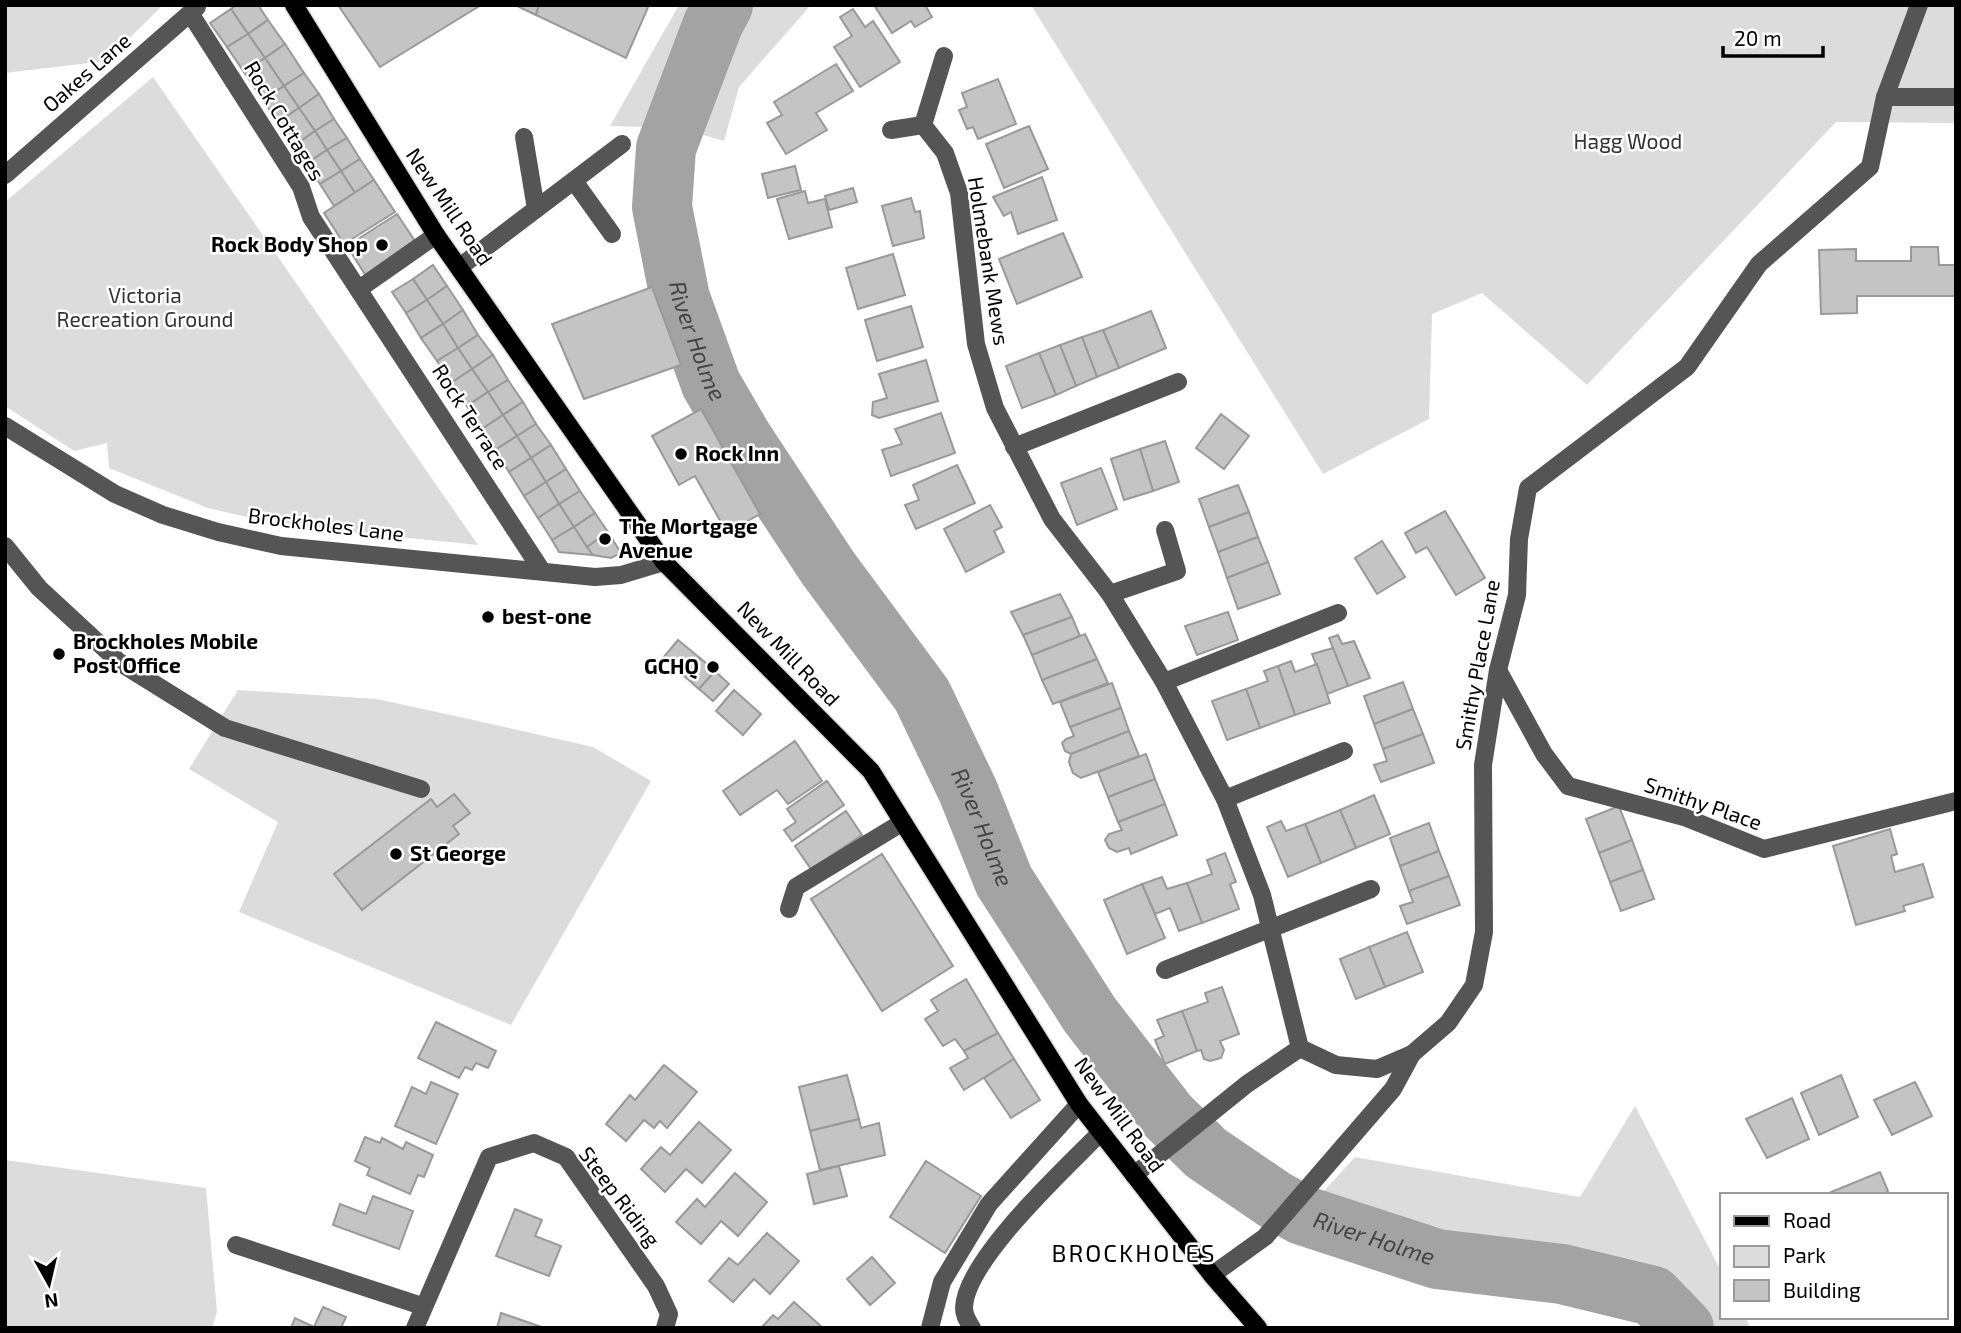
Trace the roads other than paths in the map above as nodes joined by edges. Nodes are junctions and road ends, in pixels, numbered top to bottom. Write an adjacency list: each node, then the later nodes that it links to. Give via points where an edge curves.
1 (294, 5): 15 (main road, New Mill Road)
2 (1919, 5): 5 (street, Smithy Place Lane)
3 (194, 9): 11 (street, Oakes Lane); 17 (street, Rock Cottages, via 301,187 311,217)
4 (944, 56): 7 (street)
5 (1885, 97): 6 (street); 27 (street, Smithy Place Lane, via 1870,167 1759,264 1687,367 1528,488 1519,539 1517,595)
6 (1956, 97)
7 (923, 125): 8 (street); 20 (street, Holmebank Mews, via 945,153 959,193 976,344 995,408)
8 (891, 130)
9 (524, 137): 13 (street)
10 (622, 144): 12 (street)
11 (5, 175)
12 (574, 181): 13 (street); 14 (street)
13 (536, 209): 16 (street)
14 (612, 234)
15 (436, 235): 16 (main road, New Mill Road); 17 (street)
16 (461, 267): 23 (main road, New Mill Road)
17 (359, 289): 24 (street, Rock Terrace)
18 (1178, 382): 20 (street)
19 (5, 426): 24 (street, Brockholes Lane, via 115,494 218,532 281,546)
20 (1014, 447): 25 (street, Holmebank Mews, via 1052,519)
21 (1165, 530): 25 (street, via 1177,570)
22 (5, 546): 30 (street, via 39,588 119,662 225,728)
23 (664, 562): 24 (street, Brockholes Lane, via 621,575 595,577); 33 (main road, New Mill Road, via 871,771)
24 (542, 571)
25 (1110, 594): 28 (street, Holmebank Mews)
26 (1338, 613): 28 (street)
27 (1498, 670): 32 (street, Smithy Place, via 1544,754 1568,786 1684,817 1764,849); 39 (street, Smithy Place Lane, via 1483,765 1484,932 1475,985 1448,1023)
28 (1164, 682): 31 (street, Holmebank Mews)
29 (1344, 751): 31 (street)
30 (421, 789)
31 (1225, 799): 36 (street, Holmebank Mews)
32 (1956, 801)
33 (903, 822): 35 (street, via 796,887); 40 (main road, New Mill Road)
34 (1371, 889): 36 (street)
35 (789, 909)
36 (1271, 929): 37 (street); 38 (street, Holmebank Mews)
37 (1165, 970)
38 (1300, 1048): 39 (street, Smithy Place Lane, via 1336,1065 1377,1069); 42 (street)
39 (1412, 1054): 44 (street, via 1393,1089 1315,1182 1265,1237)
40 (1079, 1104): 41 (main road, New Mill Road); 48 (street, via 989,1204 943,1282)
41 (1100, 1133): 42 (main road, New Mill Road); 49 (street, via 989,1251 964,1305)
42 (1134, 1175): 44 (main road, New Mill Road)
43 (236, 1245): 45 (street)
44 (1212, 1275): 50 (main road, New Mill Road)
45 (422, 1306): 46 (street, Steep Riding); 47 (street, Steep Riding, via 489,1157 534,1143 566,1157 656,1286 668,1314)
46 (415, 1328)
47 (665, 1328)
48 (930, 1328)
49 (972, 1328)
50 (1258, 1328)

